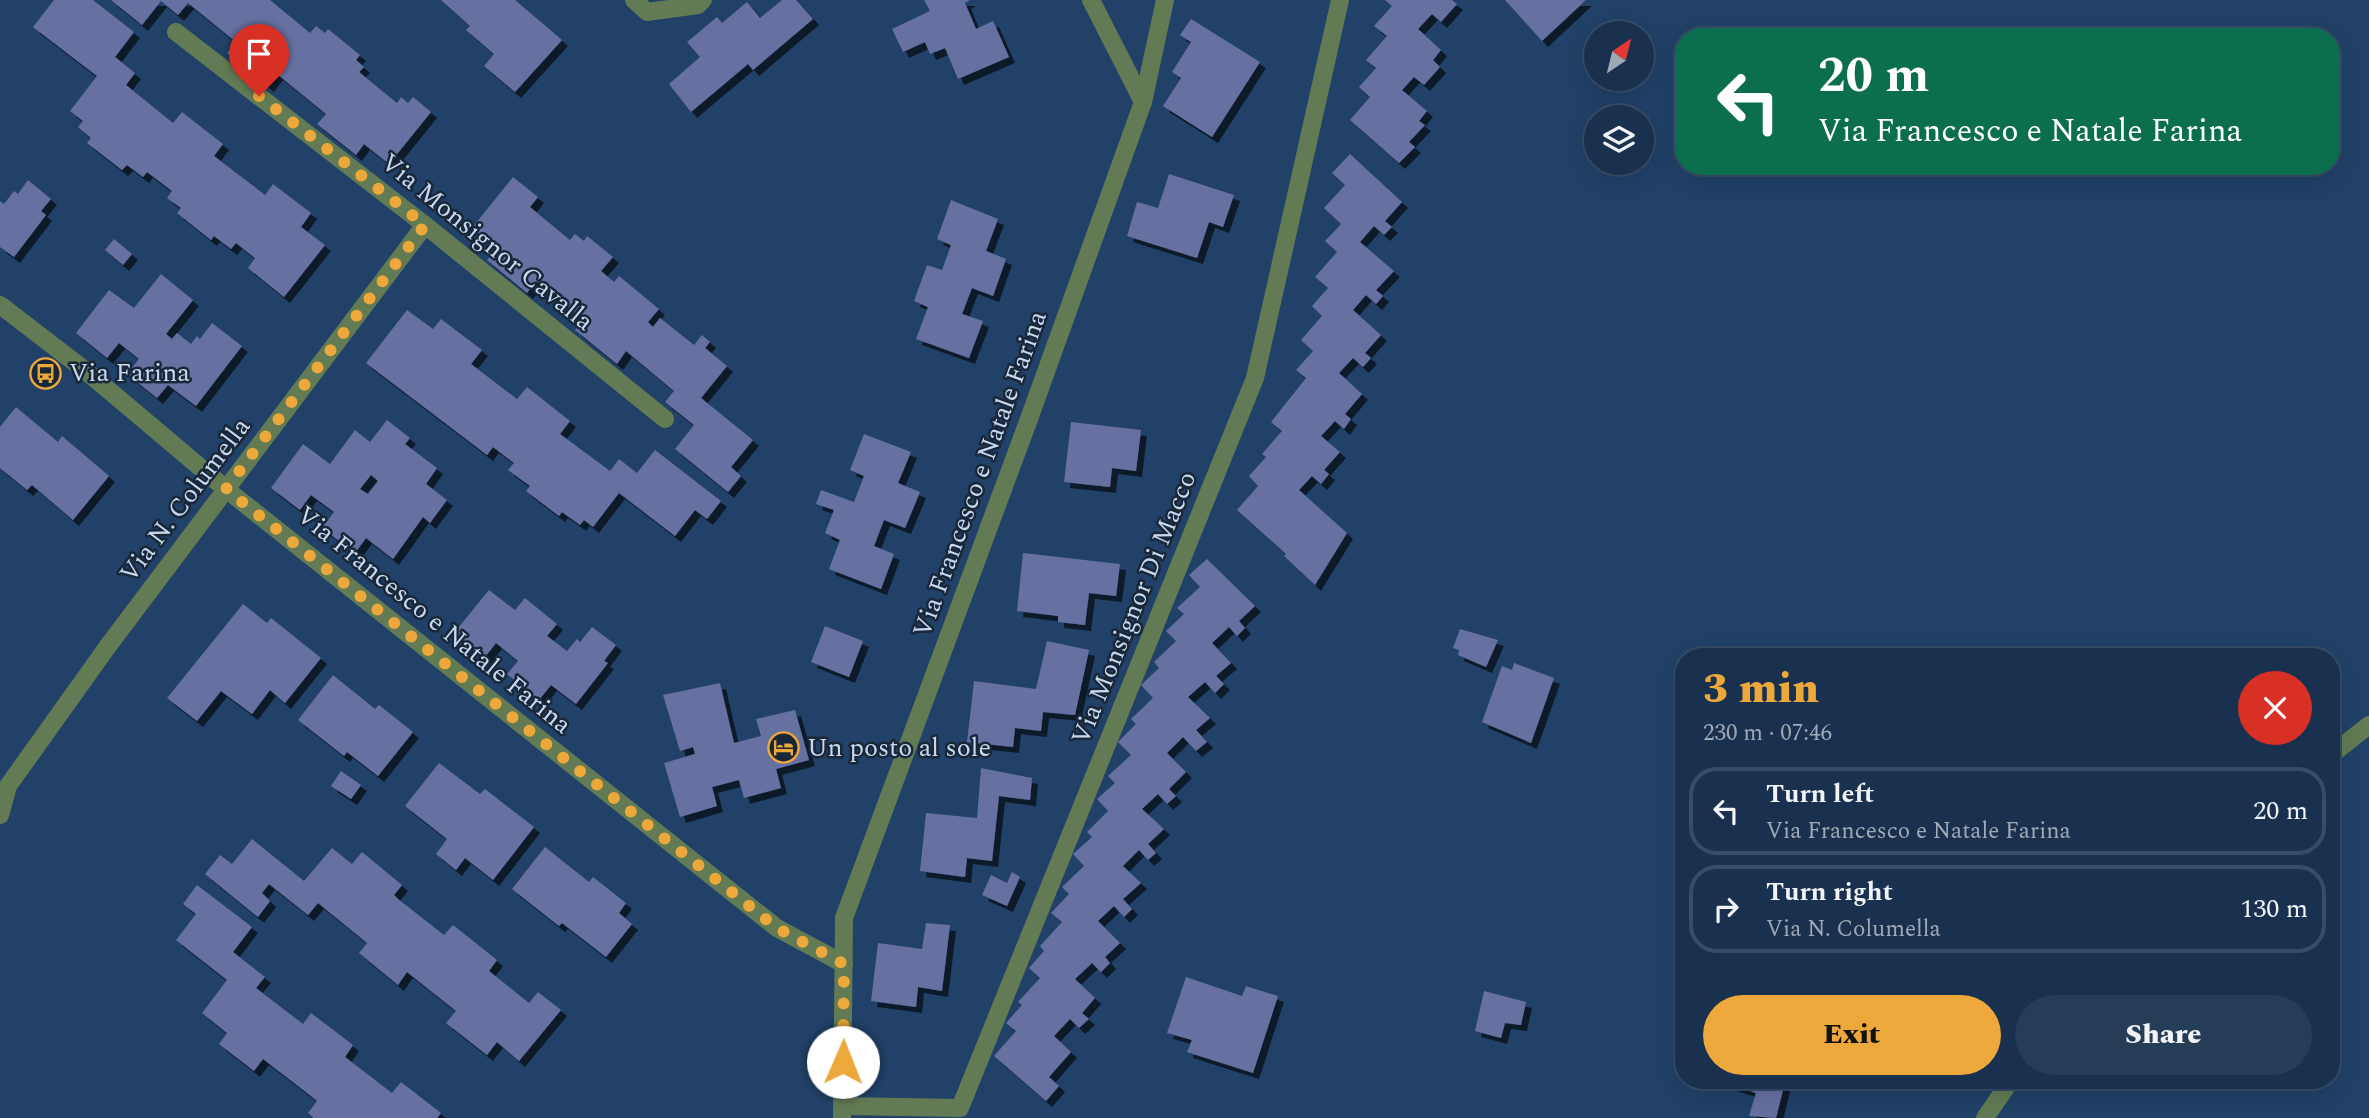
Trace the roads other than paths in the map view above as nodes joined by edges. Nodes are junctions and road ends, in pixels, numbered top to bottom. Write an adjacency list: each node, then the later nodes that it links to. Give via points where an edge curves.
1 (634, 0): 2 (street, via 647,12 698,5)
2 (703, 0)
3 (1091, 0): 7 (street)
4 (1165, 0): 7 (street, Via Francesco e Natale Farina)
5 (1340, 0): 17 (street, Via Monsignor Di Macco, via 1255,378 960,1108)
6 (176, 32): 8 (street, Via Monsignor Cavalla)
7 (1143, 102): 15 (street, Via Francesco e Natale Farina, via 844,918)
8 (425, 225): 10 (street, Via Monsignor Cavalla); 11 (street, Via N. Columella)
9 (0, 304): 11 (street, Via Francesco e Natale Farina)
10 (665, 419)
11 (226, 489): 14 (street, Via N. Columella, via 8,786); 15 (street, Via Francesco e Natale Farina, via 777,928)
12 (2369, 725): 13 (street)
13 (2340, 748)
14 (0, 815)
15 (844, 964): 17 (street, Via Francesco e Natale Farina)
16 (2005, 1089): 18 (street)
17 (842, 1112)
18 (1985, 1118)

